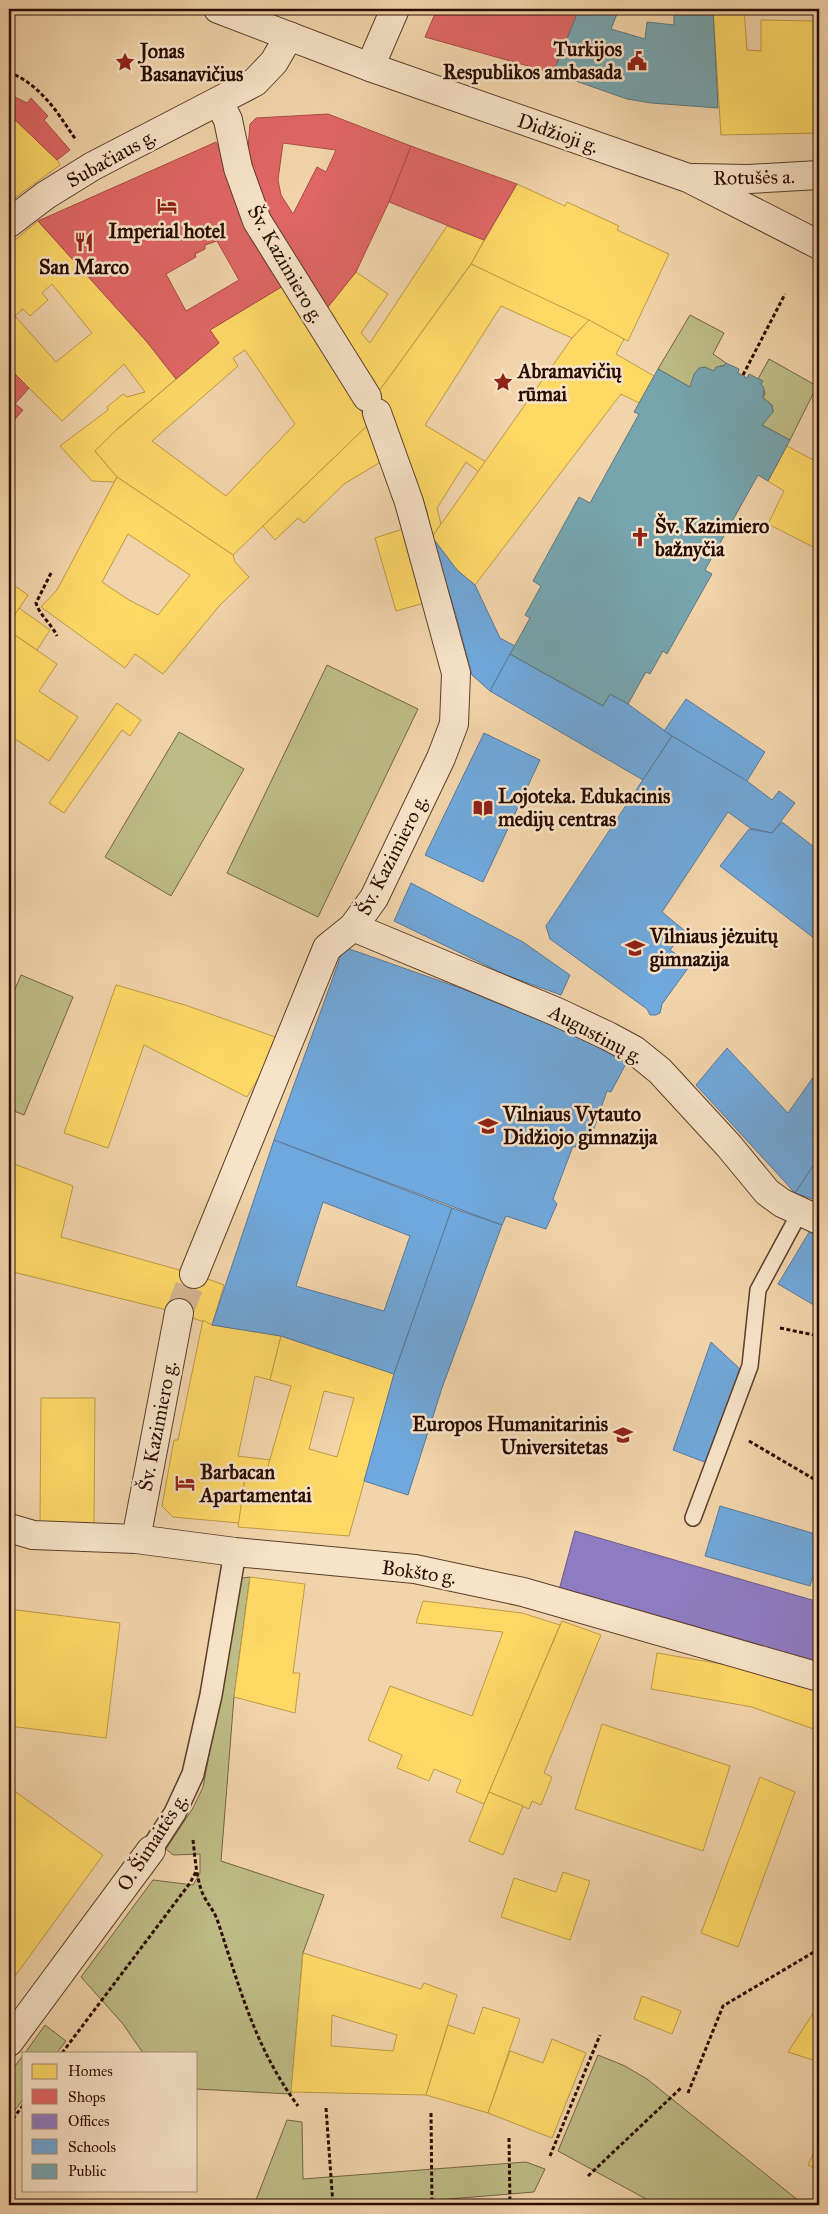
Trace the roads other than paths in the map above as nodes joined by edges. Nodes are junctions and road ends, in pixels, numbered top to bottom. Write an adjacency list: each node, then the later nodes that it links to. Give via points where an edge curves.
1 (218, 9): 3 (street, Didžioji g.)
2 (395, 9): 4 (street)
3 (289, 36): 4 (street, Didžioji g.); 5 (street, via 274,62 255,82)
4 (370, 67): 7 (street, Didžioji g.)
5 (219, 102): 8 (street, Subačiaus g., via 93,166); 10 (street, Šv. Kazimiero g., via 228,120 238,168 257,221 372,405 409,502 456,673 454,724 441,758 374,898)
6 (819, 176): 7 (street, Rotušės a.)
7 (688, 178): 9 (street, Didžioji g.)
8 (9, 223)
9 (819, 245)
10 (353, 927): 11 (street, Augustinų g., via 557,1012 634,1050 660,1071 767,1192); 12 (street, Šv. Kazimiero g., via 327,948)
11 (809, 1216): 14 (lane, via 758,1290 750,1366)
12 (194, 1274)
13 (179, 1313): 16 (street, Šv. Kazimiero g.)
14 (693, 1518)
15 (9, 1528): 16 (street, Bokšto g., via 33,1535)
16 (136, 1538): 17 (street, Bokšto g.)
17 (235, 1552): 18 (street, Bokšto g., via 415,1569 462,1578 587,1610); 19 (street, O. Šimaitės g., via 211,1695 193,1774 176,1813)
18 (819, 1677)
19 (151, 1850): 20 (street, O. Šimaitės g.)
20 (9, 2042)

